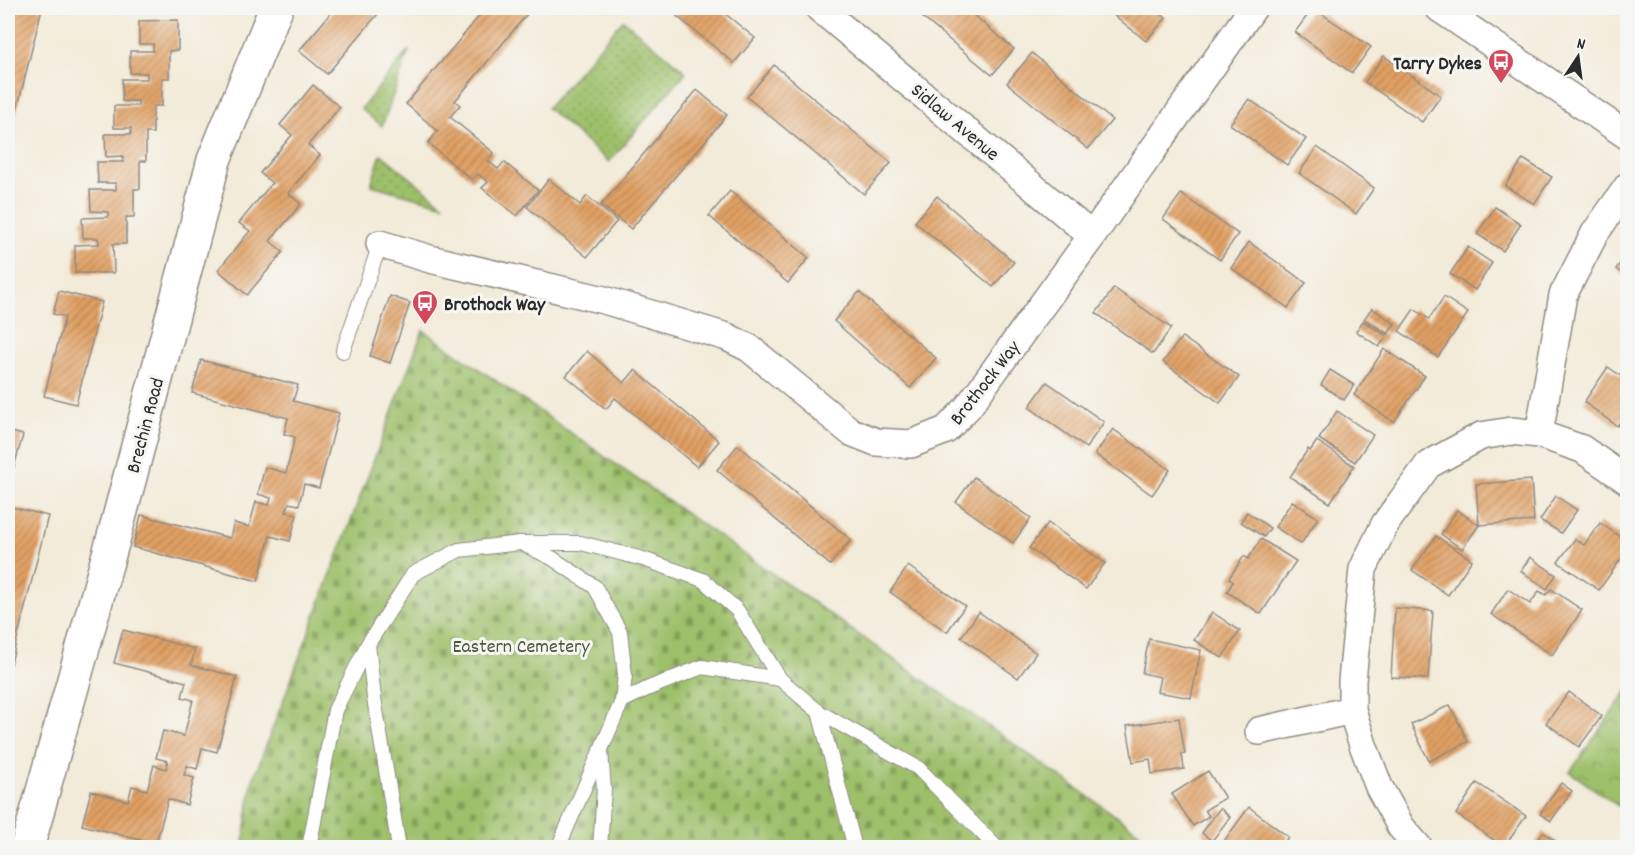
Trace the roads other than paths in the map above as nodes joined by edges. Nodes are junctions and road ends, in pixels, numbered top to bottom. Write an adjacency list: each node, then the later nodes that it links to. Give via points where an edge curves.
1 (276, 8): 20 (street, Brechin Road, via 214,160)
2 (819, 8): 7 (street, Sidlaw Avenue)
3 (1252, 8): 7 (street, Brothock Way)
4 (1438, 8): 5 (street)
5 (1628, 136)
6 (1628, 186): 10 (street, via 1595,233 1563,295)
7 (1092, 236): 8 (street, Brothock Way, via 968,407 946,430 911,444 876,442 851,432 750,348 727,337 604,300)
8 (380, 244): 9 (lane)
9 (343, 351)
10 (1539, 434): 11 (street, via 1582,449); 16 (street, via 1511,431 1481,436 1428,465 1385,524 1363,569)
11 (1628, 481)
12 (520, 543): 13 (lane, via 459,550 413,574); 14 (lane, via 581,543 703,580 737,610); 15 (lane, via 552,558 595,587 620,632 625,675)
13 (368, 644): 21 (lane, via 335,710); 22 (lane)
14 (780, 679): 15 (lane, via 702,667); 17 (lane)
15 (622, 702): 19 (lane)
16 (1352, 710): 18 (street); 27 (street, via 1379,787 1401,827)
17 (819, 712): 25 (lane); 26 (lane, via 918,768)
18 (1259, 731)
19 (601, 749): 23 (lane); 24 (lane, via 604,789)
20 (27, 848)
21 (309, 848)
22 (399, 848)
23 (558, 848)
24 (600, 848)
25 (855, 848)
26 (997, 848)
27 (1419, 848)

